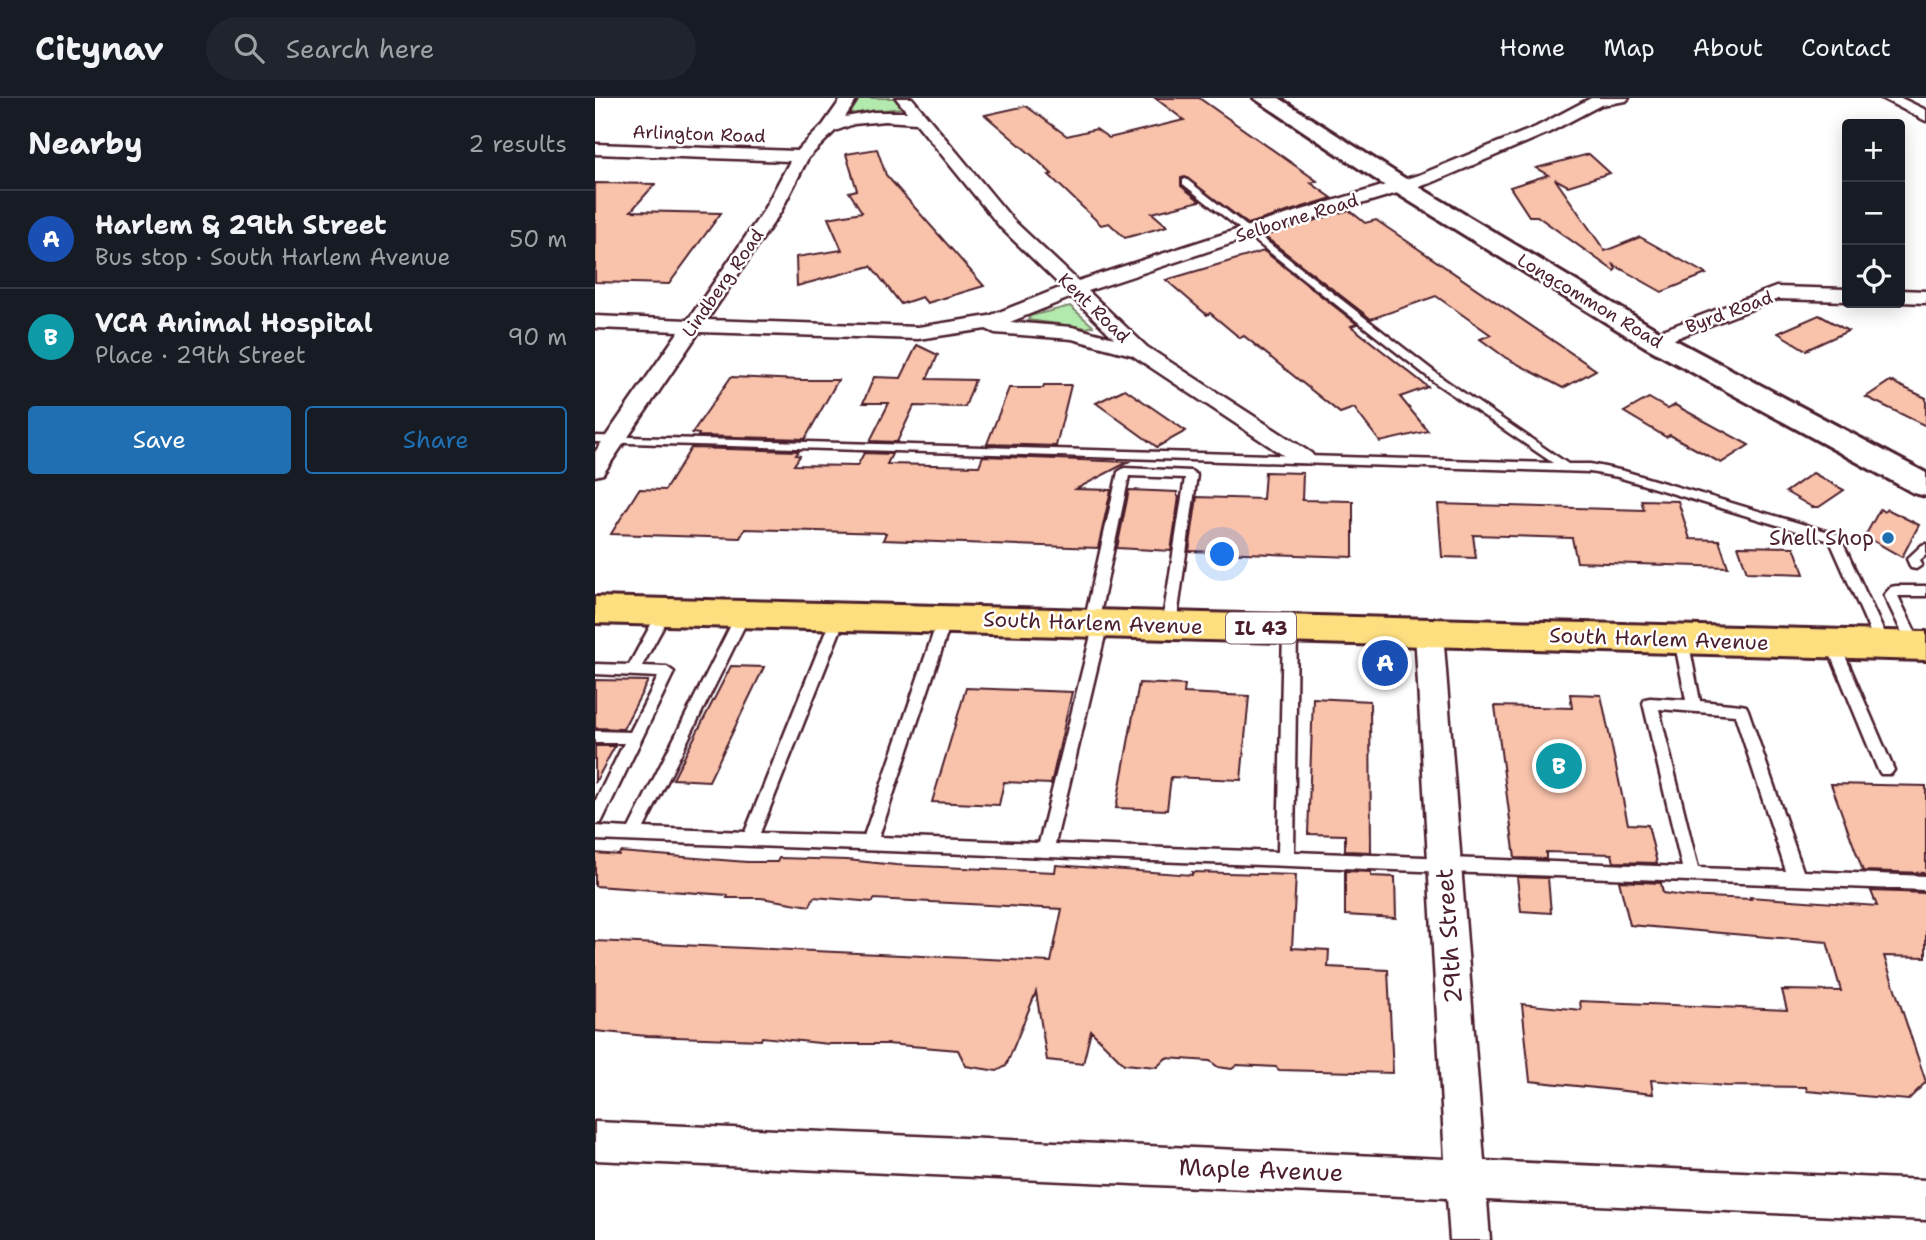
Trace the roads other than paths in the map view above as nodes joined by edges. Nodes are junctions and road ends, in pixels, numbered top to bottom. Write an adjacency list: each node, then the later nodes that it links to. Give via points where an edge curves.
1 (850, 98): 9 (street, Lindberg Road)
2 (904, 98): 8 (street, Kent Road)
3 (1265, 98): 13 (street, Longcommon Road)
4 (1622, 98): 6 (street, Selborne Road)
5 (1889, 98): 7 (street)
6 (1599, 100): 13 (street, Selborne Road, via 1471,162)
7 (1926, 116)
8 (920, 119): 9 (street, via 873,116); 15 (street, Kent Road, via 1007,224)
9 (829, 128): 11 (street, Lindberg Road)
10 (595, 149): 11 (street, Arlington Road)
11 (801, 156): 20 (street, Lindberg Road, via 771,213)
12 (1186, 182): 14 (lane)
13 (1401, 186): 14 (street, Selborne Road); 22 (street, Longcommon Road)
14 (1248, 232): 15 (street, Selborne Road); 27 (lane, via 1441,382)
15 (1074, 289): 21 (street, Selborne Road, via 1026,310); 23 (street, Kent Road)
16 (1842, 295): 22 (street, Byrd Road, via 1776,293)
17 (1905, 296): 18 (street)
18 (1926, 297)
19 (595, 322): 20 (street, Selborne Road)
20 (694, 325): 21 (street, Selborne Road, via 875,333); 25 (street, Lindberg Road)
21 (968, 327): 23 (street, Selborne Road, via 1072,332)
22 (1654, 340): 29 (street, Longcommon Road)
23 (1140, 351): 26 (street, Kent Road)
24 (595, 439): 25 (lane)
25 (615, 439): 26 (lane); 28 (street, Lindberg Road)
26 (1303, 458): 27 (lane)
27 (1564, 465): 44 (lane, via 1620,474 1835,538)
28 (595, 469)
29 (1926, 486)
30 (1926, 548): 31 (lane, via 1913,559)
31 (1916, 565)
32 (1926, 591): 44 (lane, via 1896,590 1891,595)
33 (595, 610): 34 (main road, South Harlem Avenue / IL 43)
34 (665, 611): 35 (main road, South Harlem Avenue / IL 43); 46 (lane)
35 (744, 613): 36 (main road, South Harlem Avenue / IL 43); 53 (lane)
36 (839, 616): 37 (main road, South Harlem Avenue / IL 43); 54 (lane)
37 (945, 619): 38 (main road, South Harlem Avenue / IL 43); 55 (lane)
38 (1096, 623): 39 (main road, South Harlem Avenue / IL 43); 39 (lane, via 1124,472 1191,475); 56 (lane)
39 (1170, 625): 40 (main road, South Harlem Avenue / IL 43)
40 (1290, 628): 41 (main road, South Harlem Avenue / IL 43); 57 (lane)
41 (1429, 632): 42 (main road, South Harlem Avenue / IL 43); 58 (street, 29th Street)
42 (1681, 639): 43 (main road, South Harlem Avenue / IL 43); 47 (lane)
43 (1833, 644): 44 (main road, South Harlem Avenue / IL 43); 50 (lane)
44 (1908, 646)
45 (595, 669): 46 (lane, via 608,675)
46 (633, 670): 49 (lane, via 667,672)
47 (1694, 706): 59 (lane, via 1650,703); 60 (lane, via 1741,710)
48 (595, 737): 49 (lane)
49 (635, 738): 51 (lane)
50 (1886, 770)
51 (596, 814)
52 (595, 833): 53 (lane)
53 (633, 835): 54 (lane)
54 (750, 839): 55 (lane)
55 (869, 844): 56 (lane)
56 (1045, 851): 57 (lane)
57 (1286, 860): 58 (lane)
58 (1445, 866): 59 (lane); 63 (street, 29th Street)
59 (1692, 875): 60 (lane)
60 (1797, 879): 61 (lane)
61 (1926, 883)
62 (595, 1141): 63 (street, Maple Avenue)
63 (1466, 1179): 64 (street, Maple Avenue); 65 (street, 29th Street)
64 (1926, 1200)
65 (1470, 1240)

